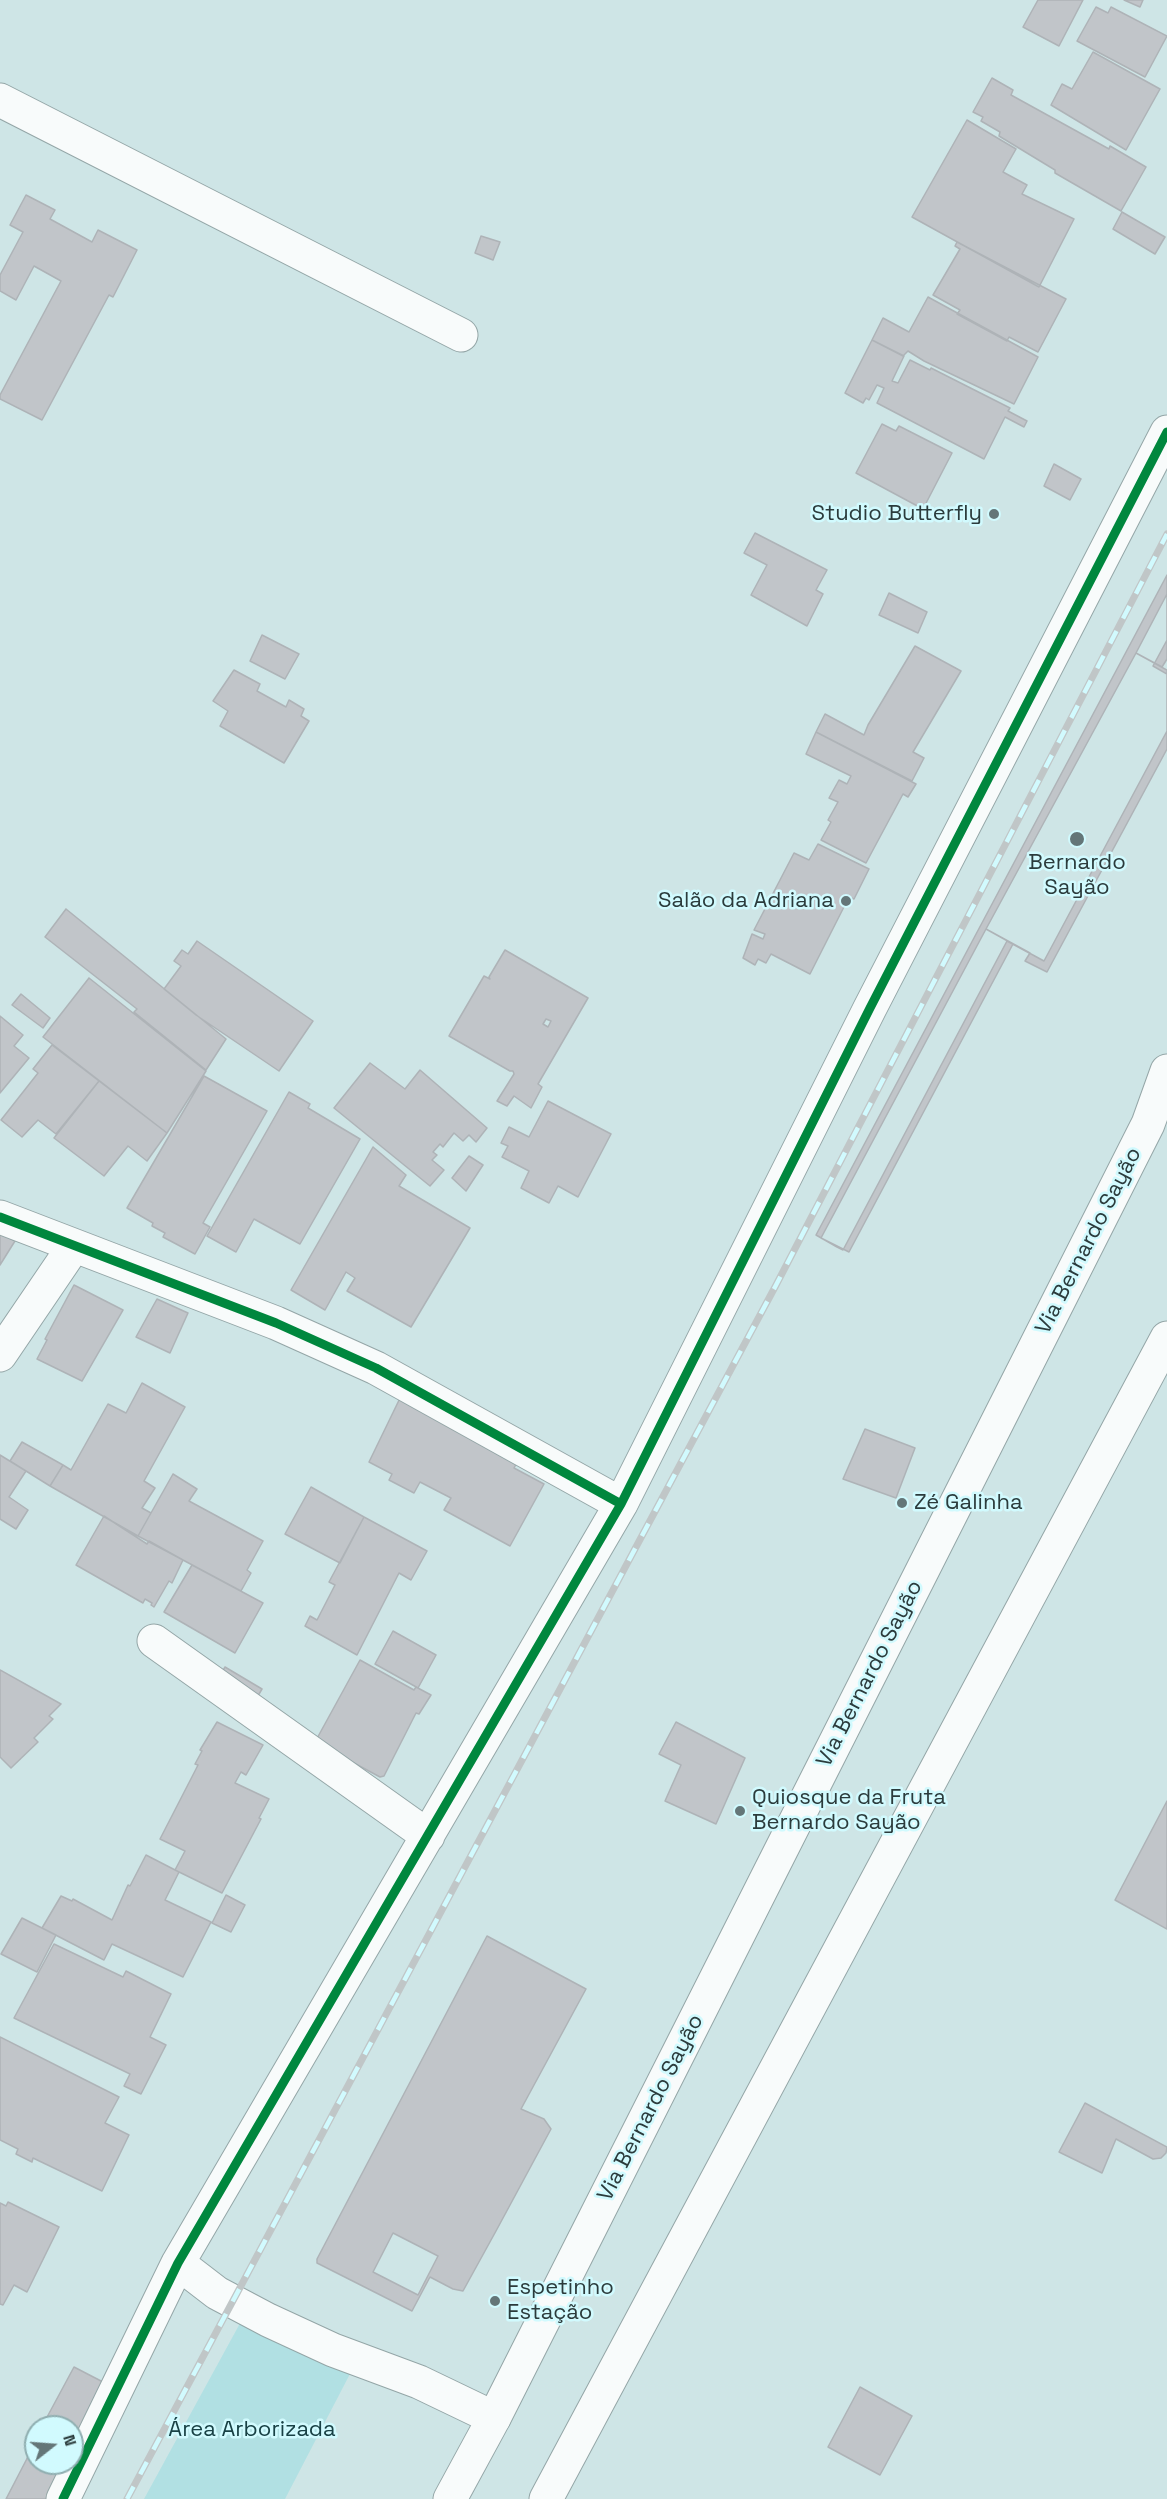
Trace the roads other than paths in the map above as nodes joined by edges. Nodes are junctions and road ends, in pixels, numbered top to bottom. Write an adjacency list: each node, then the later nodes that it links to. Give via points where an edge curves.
1 (0, 100): 2 (street)
2 (461, 335)
3 (1167, 432): 9 (street)
4 (1167, 1071): 13 (street, Via Bernardo Sayão, via 1148,1124)
5 (0, 1217): 6 (street)
6 (74, 1246): 8 (street); 9 (street, via 276,1323 376,1368)
7 (1167, 1338): 16 (street)
8 (0, 1355)
9 (621, 1504): 11 (street)
10 (154, 1641): 11 (street)
11 (428, 1836): 12 (street)
12 (178, 2263): 13 (street, via 217,2293 260,2315); 14 (street)
13 (494, 2418): 15 (street, Via Bernardo Sayão)
14 (63, 2499)
15 (450, 2499)
16 (546, 2499)

